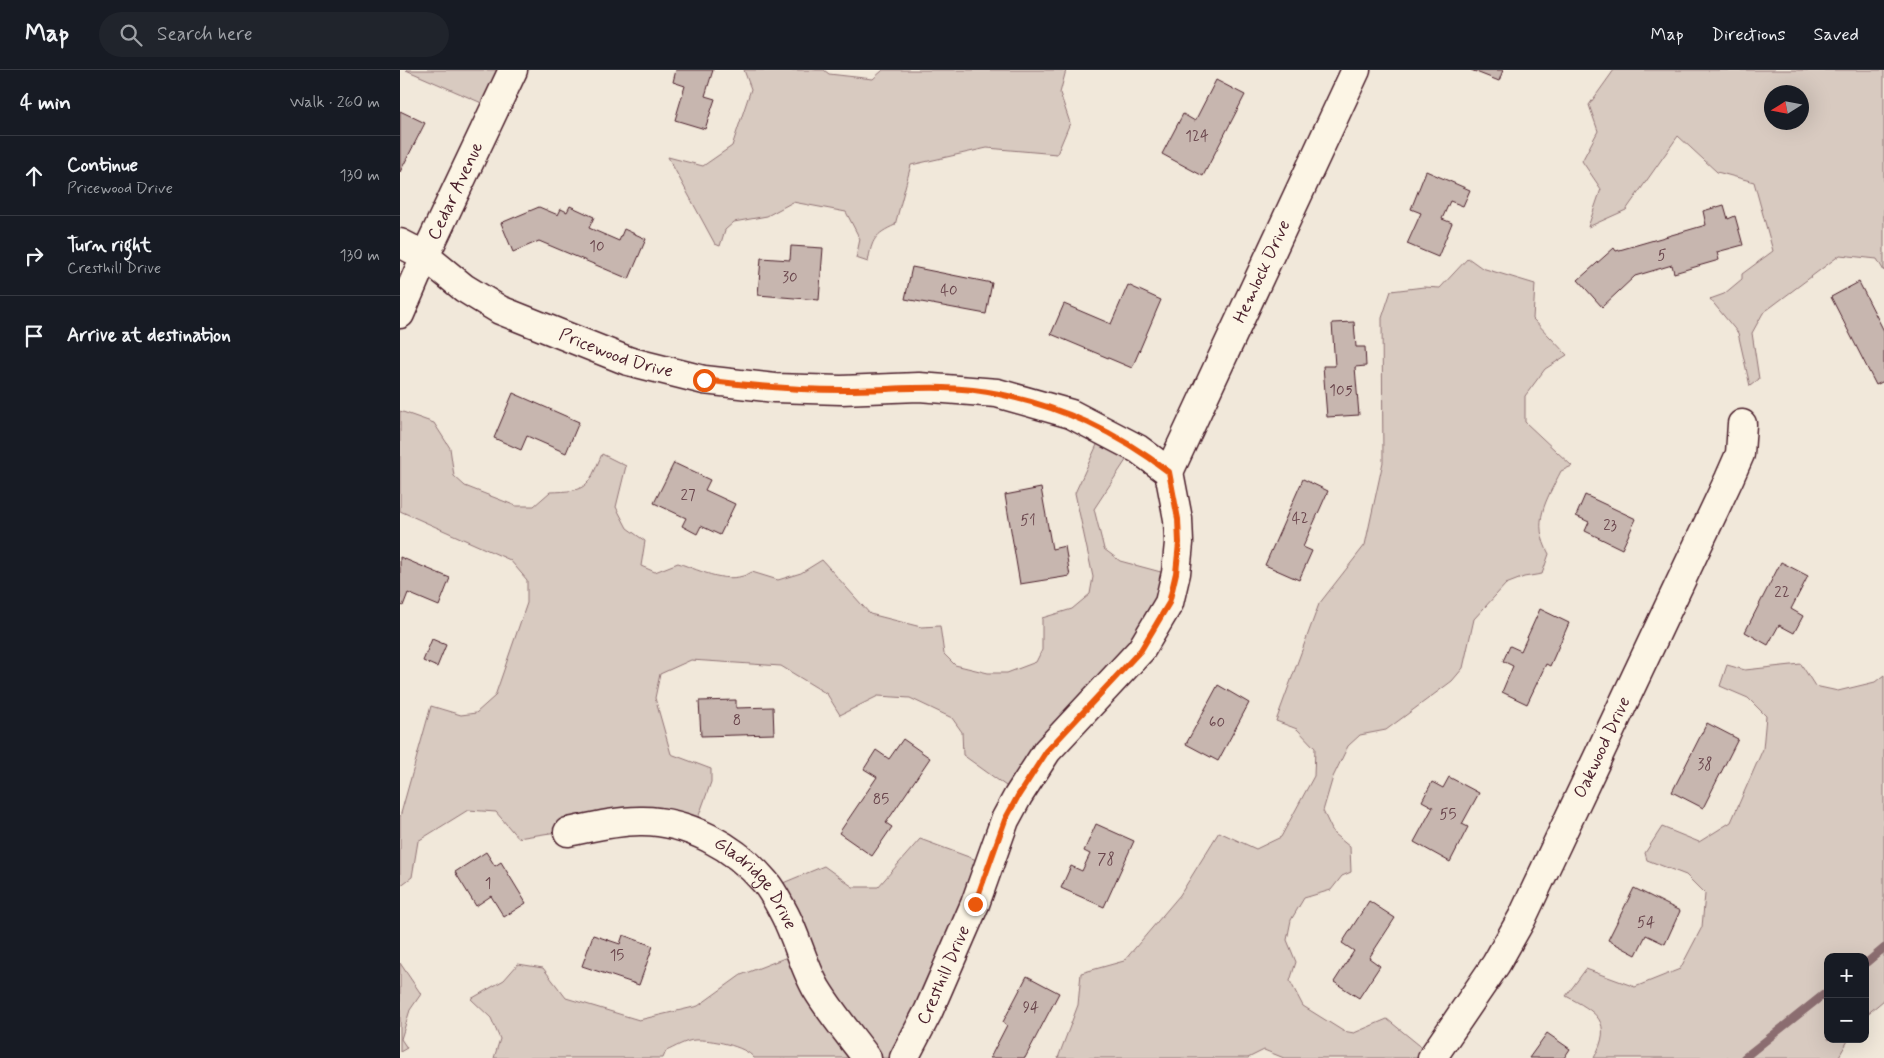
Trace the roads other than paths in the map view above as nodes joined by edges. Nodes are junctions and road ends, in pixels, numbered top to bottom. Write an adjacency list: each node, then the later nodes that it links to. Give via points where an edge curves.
1 (513, 70): 4 (street, Cedar Avenue)
2 (1356, 70): 7 (street, Hemlock Drive)
3 (400, 243): 4 (street, Pricewood Drive)
4 (425, 256): 5 (street, Cedar Avenue); 7 (street, Pricewood Drive, via 464,288 500,310 628,361 704,380 775,388 919,387 997,394 1071,414 1138,449)
5 (400, 314)
6 (1742, 424): 11 (street, Oakwood Drive, via 1740,454 1729,479 1522,918 1496,964)
7 (1169, 472): 10 (street, Cresthill Drive, via 1179,543 1169,603 1141,650 1047,751 1018,796 1005,820 975,904 928,1012)
8 (568, 832): 9 (street, Gladridge Drive, via 639,820 659,822 695,832 747,863 767,883 815,986 836,1020)
9 (867, 1058)
10 (904, 1058)
11 (1432, 1058)

